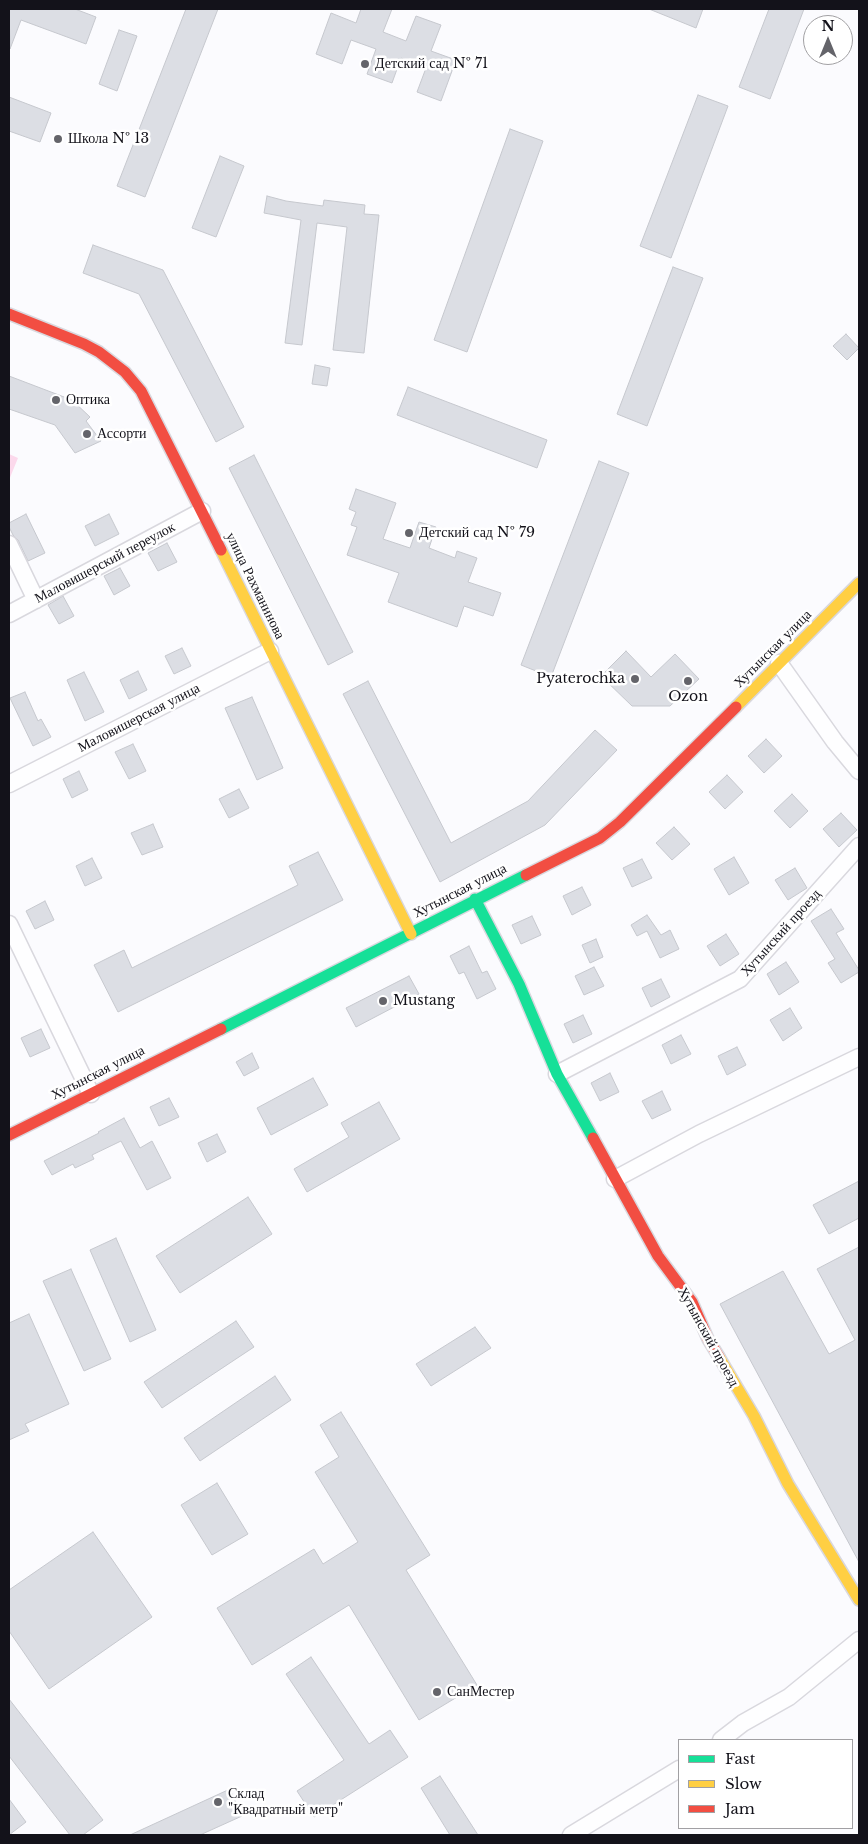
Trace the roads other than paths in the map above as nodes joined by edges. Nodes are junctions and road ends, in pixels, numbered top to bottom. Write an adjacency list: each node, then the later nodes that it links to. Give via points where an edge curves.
1 (9, 314): 2 (street, улица Рахманинова, via 84,344 125,372 141,391)
2 (202, 511): 5 (street, Маловишерский переулок); 7 (street, улица Рахманинова)
3 (9, 544): 5 (street)
4 (859, 583): 8 (street, Хутынская улица)
5 (36, 600): 6 (street, Маловишерский переулок)
6 (9, 614)
7 (270, 651): 10 (street, Маловишерская улица); 14 (street, улица Рахманинова)
8 (779, 663): 9 (street); 12 (street, Хутынская улица, via 670,774 600,838)
9 (859, 770)
10 (9, 784)
11 (859, 846): 16 (street, Хутынский проезд, via 740,979)
12 (475, 900): 14 (street, Хутынская улица); 16 (street, Хутынский проезд, via 519,984)
13 (9, 924): 17 (street)
14 (411, 934): 17 (street, Хутынская улица)
15 (859, 1057): 19 (street)
16 (557, 1074): 19 (street, Хутынский проезд)
17 (91, 1094): 18 (street, Хутынская улица)
18 (9, 1135)
19 (615, 1178): 20 (street, Хутынский проезд, via 658,1256 692,1302 708,1339 754,1416 788,1484)
20 (859, 1600)
21 (859, 1640): 22 (street, via 789,1697 743,1723)
22 (722, 1739)
23 (678, 1770): 24 (street)
24 (571, 1835)

